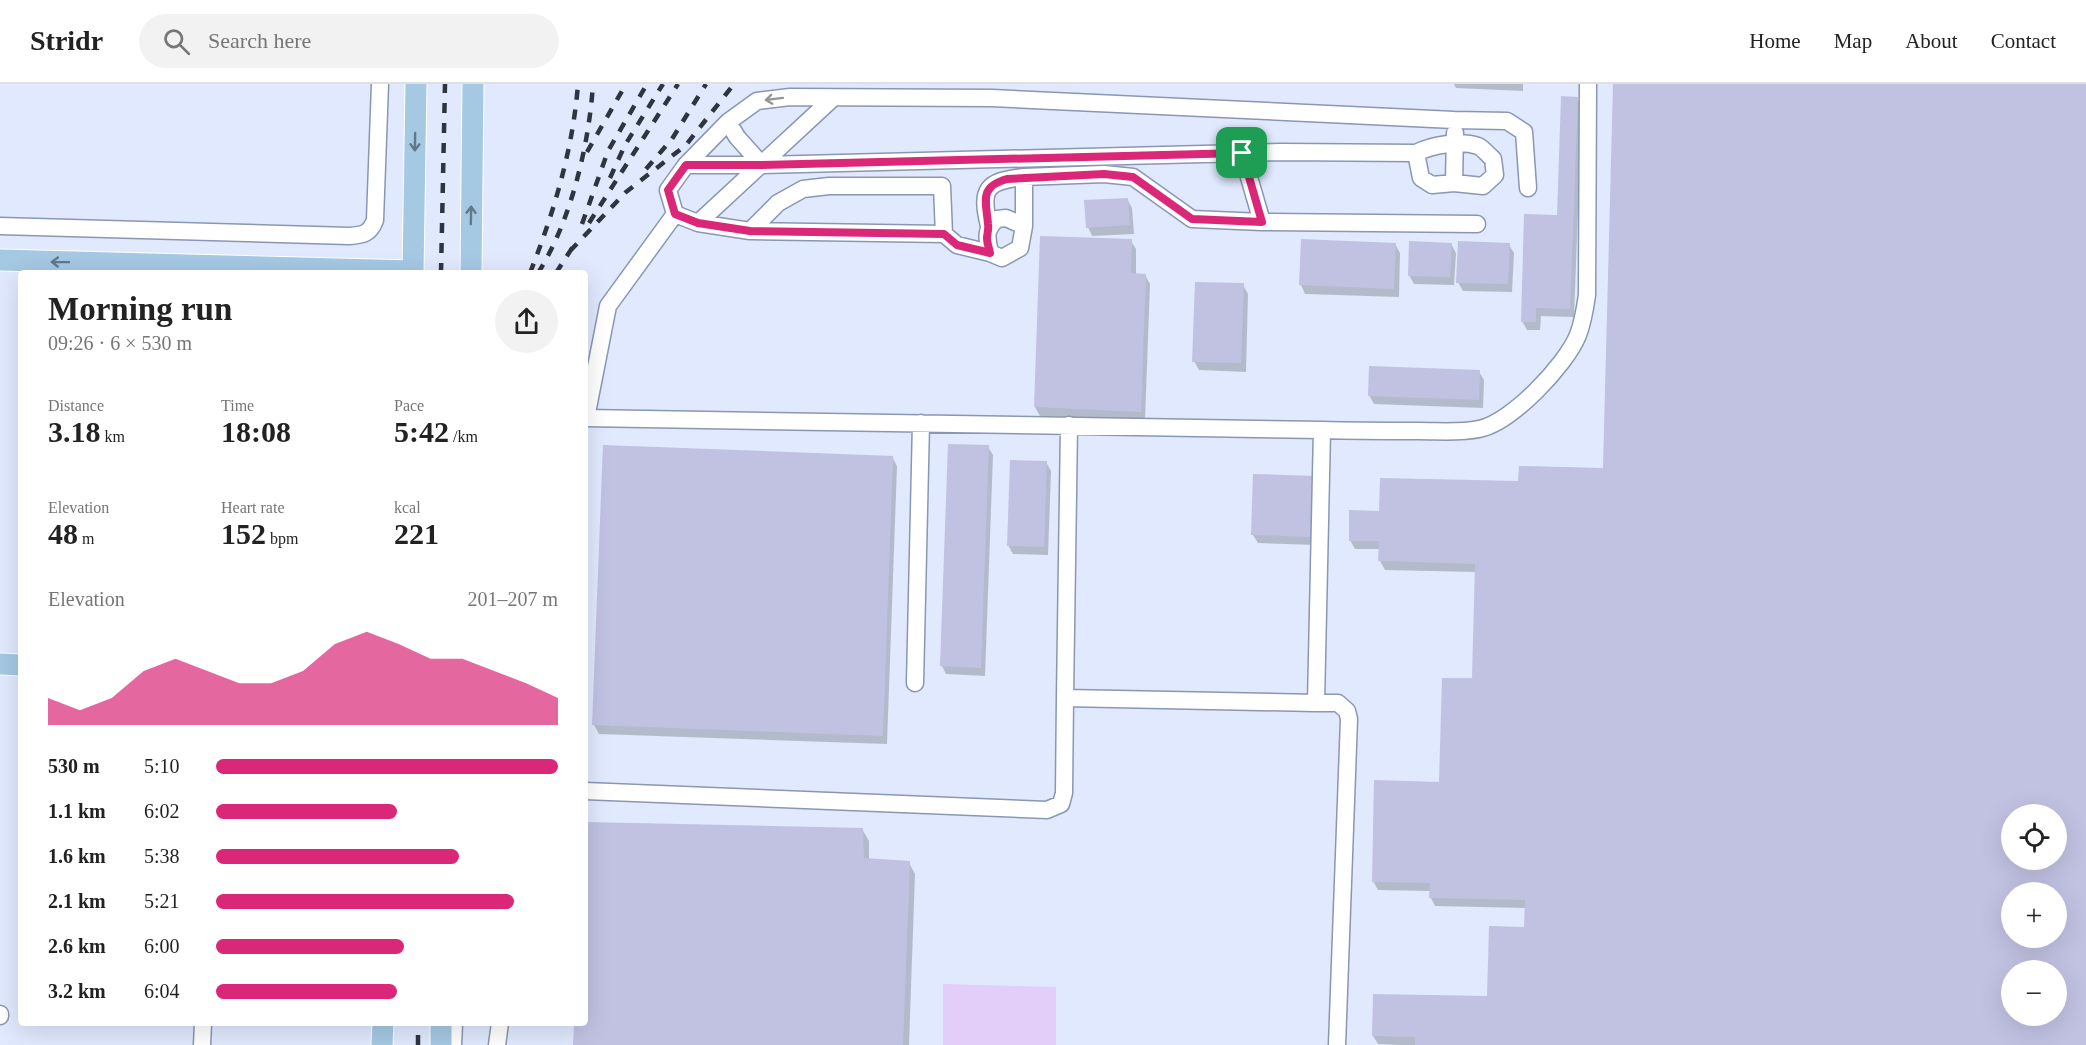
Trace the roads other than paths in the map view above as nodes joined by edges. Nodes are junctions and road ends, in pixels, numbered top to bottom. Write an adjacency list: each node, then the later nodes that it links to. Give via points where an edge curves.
1 (380, 84): 22 (lane, via 375,220 366,234 349,237)
2 (416, 84): 30 (main road, one-way to 30)
3 (473, 84): 31 (main road, one-way to 3)
4 (1588, 84): 36 (lane, via 1587,295 1577,338 1558,365 1510,414 1480,429)
5 (833, 98): 6 (lane, via 992,98); 7 (lane, one-way to 7, via 757,101); 13 (lane)
6 (1454, 120): 8 (lane); 17 (lane, via 1507,121 1524,132)
7 (728, 123): 12 (lane); 13 (lane)
8 (1456, 144): 10 (lane, via 1430,146); 15 (lane); 15 (lane, via 1479,147 1493,159 1495,176 1483,186)
9 (1242, 153): 10 (lane); 11 (lane); 19 (lane)
10 (1416, 153): 15 (lane, via 1421,178 1432,185)
11 (943, 160): 13 (lane); 16 (lane)
12 (686, 165): 13 (lane); 18 (lane, via 668,190)
13 (762, 165): 20 (lane)
14 (1024, 177): 19 (lane, via 1133,177 1192,219); 23 (lane, via 989,187); 24 (lane)
15 (1454, 183)
16 (942, 186): 25 (lane, via 803,189 778,203); 26 (lane)
17 (1528, 188)
18 (675, 214): 20 (lane); 32 (lane, via 608,306)
19 (1262, 222): 21 (lane)
20 (698, 223): 25 (lane)
21 (1478, 224)
22 (0, 226)
23 (989, 226): 24 (lane, via 1006,218); 27 (lane)
24 (1024, 226): 27 (lane, via 1020,248 1002,258)
25 (750, 231): 26 (lane)
26 (944, 234): 27 (lane, via 957,245)
27 (990, 253)
28 (0, 260): 29 (main road, one-way to 28)
29 (344, 270)
30 (413, 270)
31 (471, 270)
32 (588, 408)
33 (588, 418): 34 (lane)
34 (921, 423): 35 (lane); 39 (lane)
35 (1069, 425): 36 (lane); 40 (lane)
36 (1322, 430): 41 (lane)
37 (0, 664): 38 (main road)
38 (18, 664)
39 (915, 683)
40 (1065, 698): 41 (lane); 42 (lane, via 1064,793 1061,804 1047,810)
41 (1316, 703): 53 (lane, via 1338,703 1349,718)
42 (588, 791)
43 (203, 1026): 48 (lane)
44 (383, 1026): 49 (main road)
45 (441, 1026): 50 (main road)
46 (454, 1026): 51 (lane)
47 (500, 1026): 52 (lane)
48 (202, 1045)
49 (382, 1045)
50 (441, 1045)
51 (453, 1045)
52 (497, 1045)
53 (1337, 1045)

